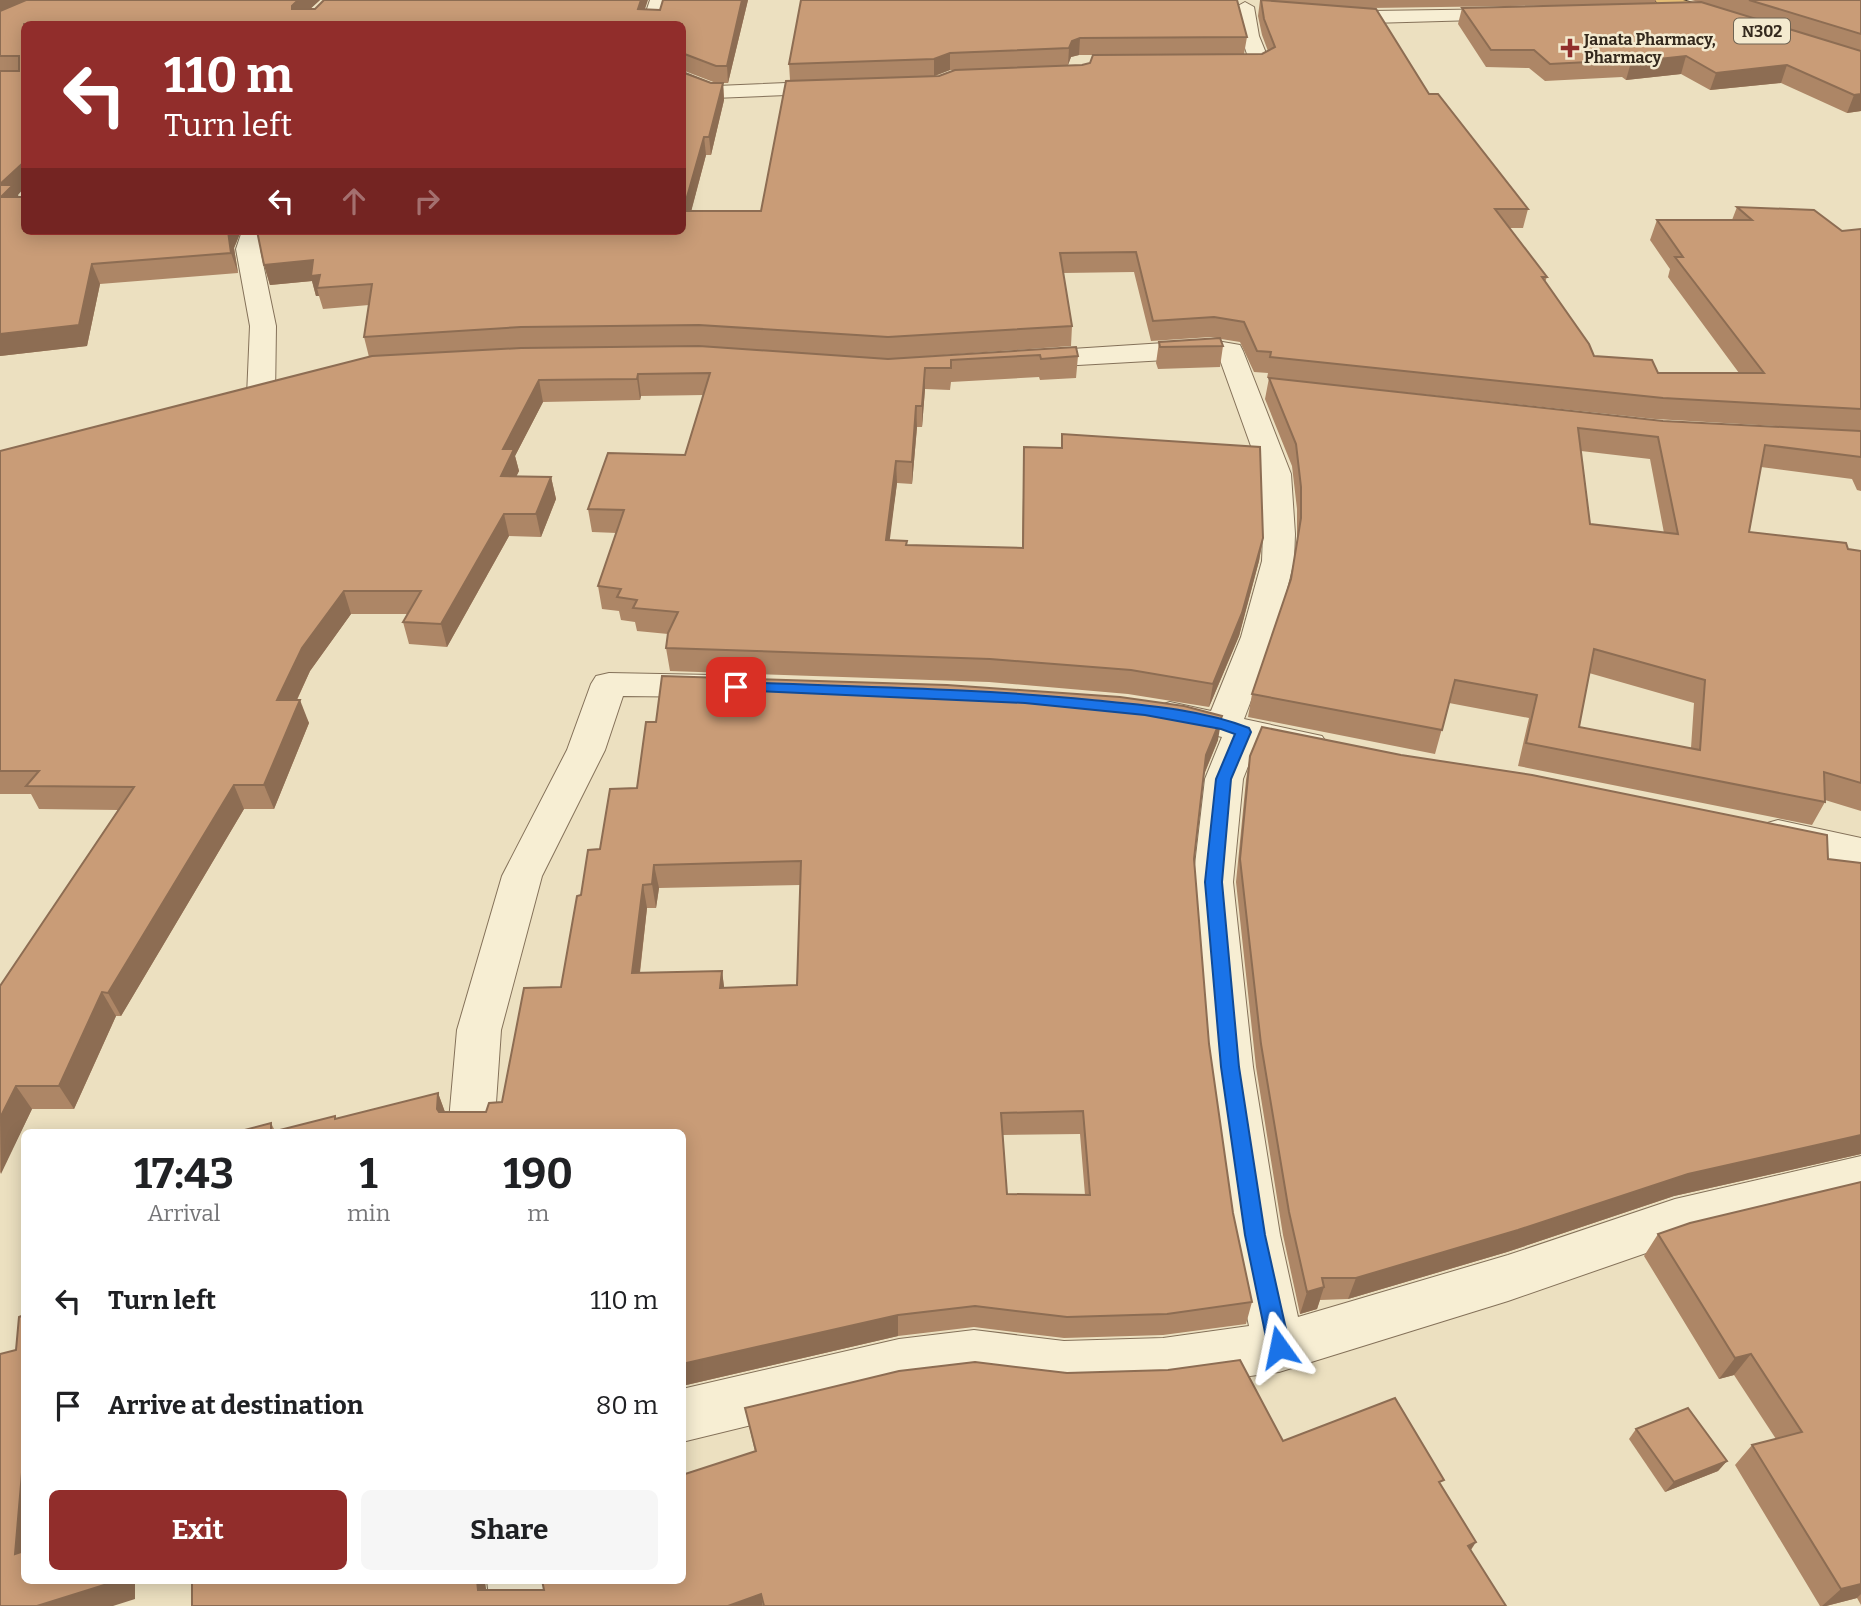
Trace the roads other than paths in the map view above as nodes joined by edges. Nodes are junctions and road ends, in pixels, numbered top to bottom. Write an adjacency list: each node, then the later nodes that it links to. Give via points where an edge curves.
1 (659, 0): 8 (street)
2 (1664, 0): 4 (highway, N302)
3 (1270, 9): 10 (street, via 1238,6 1260,63)
4 (1699, 11): 6 (street); 9 (highway, N302)
5 (1308, 12): 7 (street, via 1371,17)
6 (1644, 12)
7 (1535, 14)
8 (652, 21)
9 (1737, 23)
10 (1190, 64)
11 (686, 80): 12 (street, via 714,92)
12 (849, 87)
13 (253, 235): 15 (street, via 248,249 264,326)
14 (995, 362): 18 (street, via 1211,348 1230,351 1257,388 1276,474 1278,561)
15 (261, 396)
16 (752, 687): 22 (street, via 609,684 586,750 522,876 479,1030)
17 (1132, 709): 18 (street)
18 (1234, 728): 19 (street); 24 (street, via 1213,882 1230,1067 1255,1235)
19 (1344, 752)
20 (1742, 826): 21 (street)
21 (1861, 852)
22 (471, 1129)
23 (1861, 1177): 24 (street, via 1675,1221 1508,1278)
24 (1279, 1347): 25 (street, via 1163,1363 1065,1366 974,1355 899,1364)
25 (686, 1415)
26 (517, 1584): 27 (street)
27 (520, 1606)

